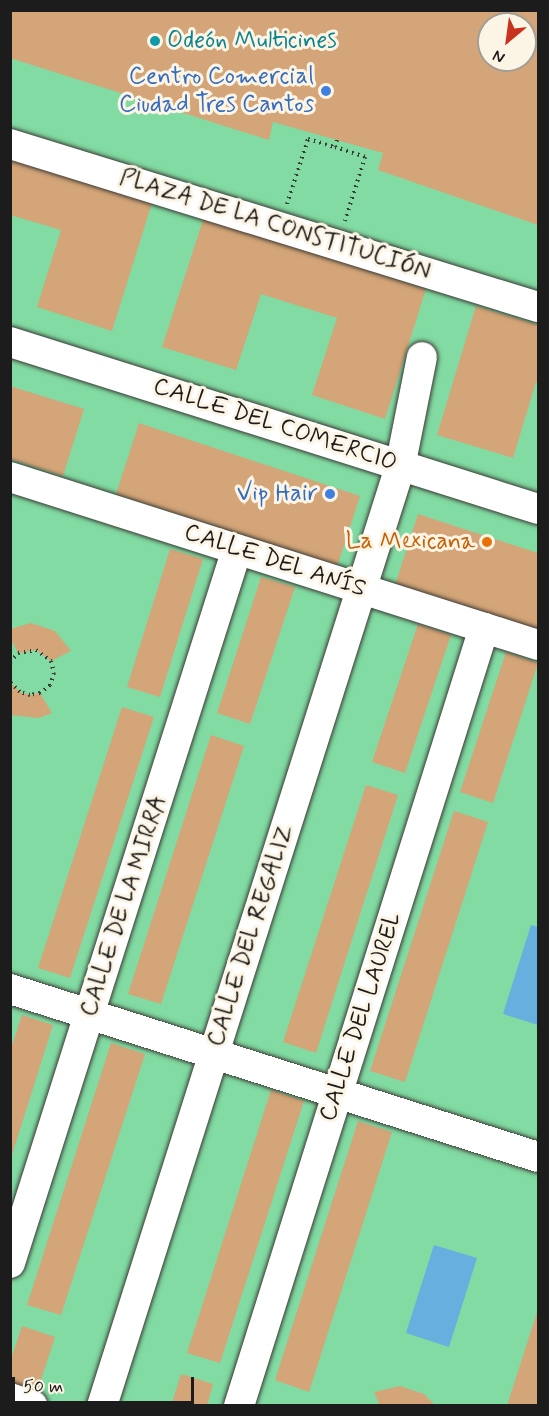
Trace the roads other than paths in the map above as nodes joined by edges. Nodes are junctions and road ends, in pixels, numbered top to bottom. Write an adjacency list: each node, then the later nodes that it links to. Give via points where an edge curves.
1 (10, 144): 2 (street, PLAZA DE LA CONSTITUCIÓN)
2 (538, 307)
3 (10, 342): 5 (street, CALLE DEL COMERCIO)
4 (422, 357): 5 (street, CALLE DEL REGALIZ)
5 (400, 467): 7 (street, CALLE DEL COMERCIO); 9 (street, CALLE DEL REGALIZ)
6 (10, 477): 8 (street, CALLE DEL ANÍS)
7 (538, 509)
8 (237, 549): 9 (street, CALLE DEL ANÍS); 13 (street, CALLE DE LA MIRRA)
9 (361, 589): 10 (street, CALLE DEL ANÍS); 14 (street, CALLE DEL REGALIZ)
10 (484, 628): 11 (street, CALLE DEL ANÍS); 15 (street, CALLE DEL LAUREL)
11 (538, 645)
12 (10, 988): 13 (street)
13 (90, 1014): 14 (street); 17 (street, CALLE DE LA MIRRA)
14 (213, 1053): 15 (street); 20 (street, CALLE DEL REGALIZ)
15 (338, 1093): 16 (street); 21 (street, CALLE DEL LAUREL)
16 (538, 1157)
17 (10, 1263)
18 (10, 1398): 19 (street)
19 (33, 1406)
20 (102, 1406)
21 (238, 1406)

